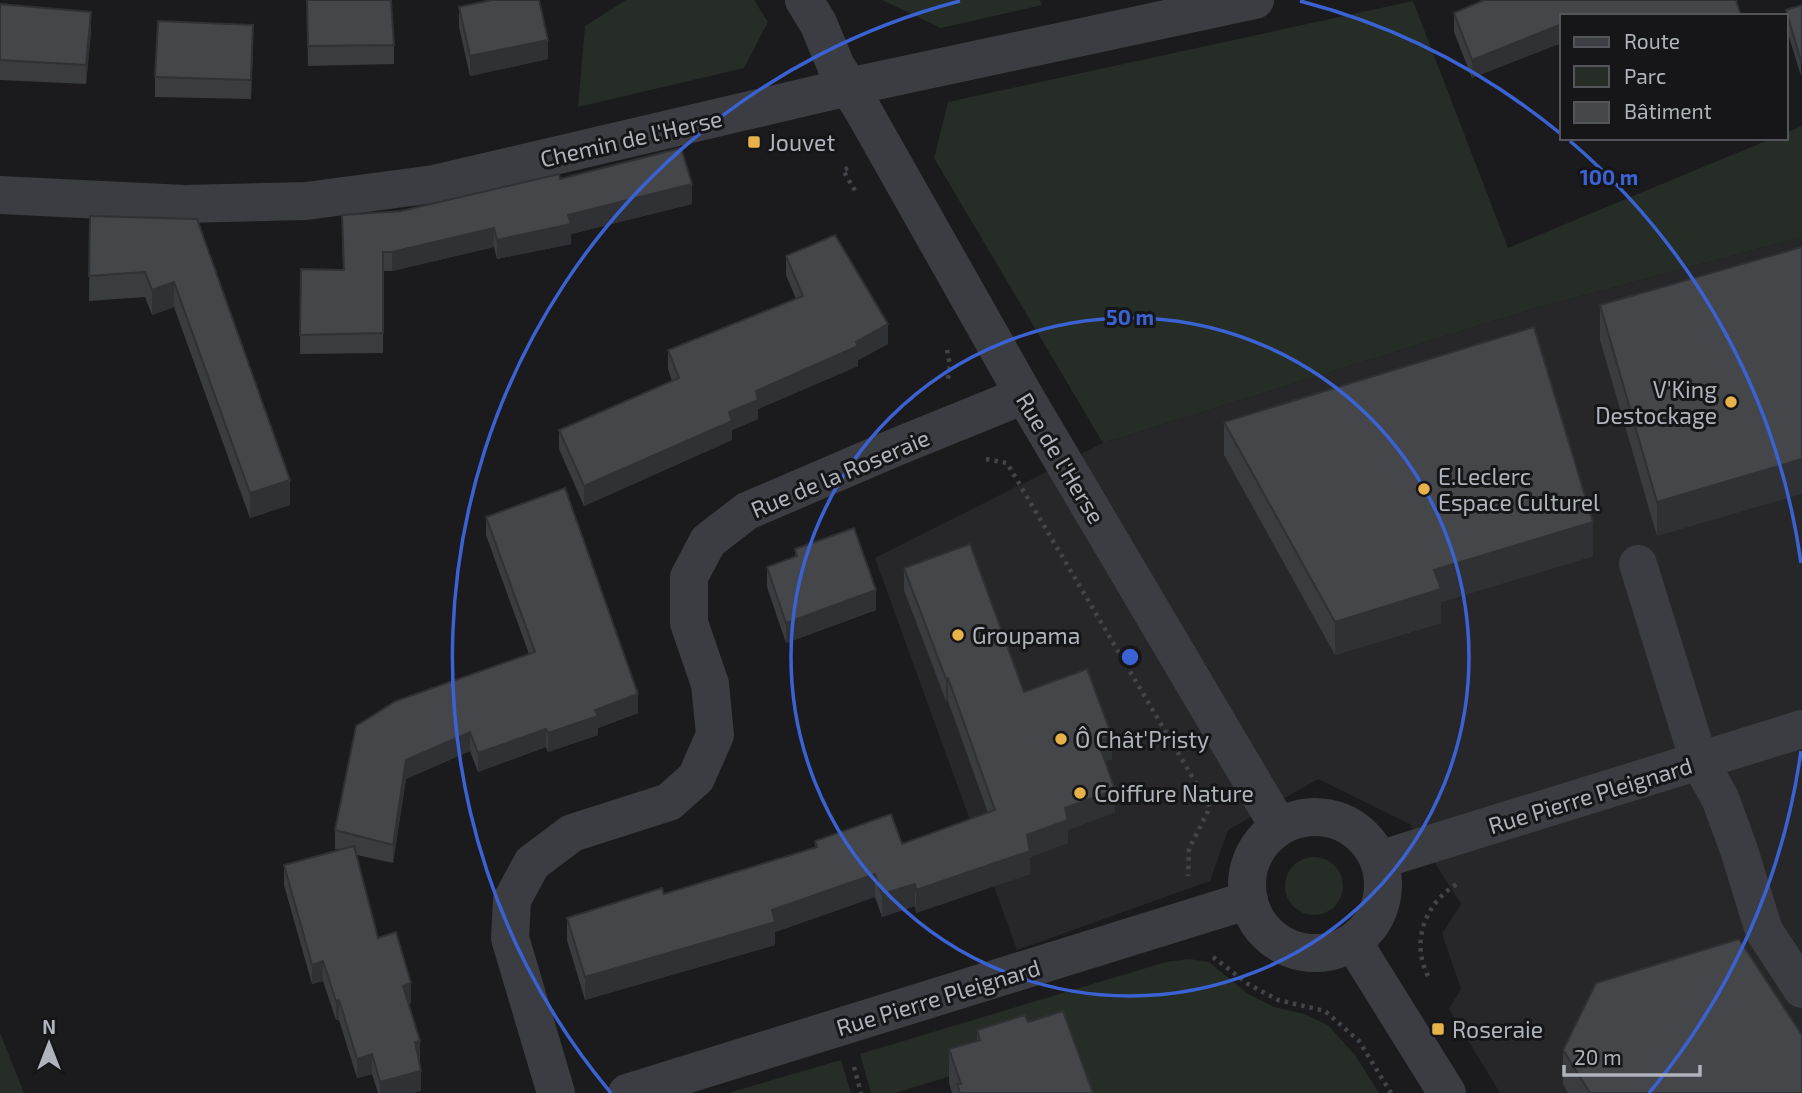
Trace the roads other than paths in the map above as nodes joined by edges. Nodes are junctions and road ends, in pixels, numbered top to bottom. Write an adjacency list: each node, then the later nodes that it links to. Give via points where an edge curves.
1 (804, 0): 3 (street, Rue de l'Herse)
2 (1255, 0): 3 (street, Chemin de l'Herse)
3 (848, 87): 4 (street, Chemin de l'Herse, via 434,184 306,201 184,204); 5 (street, Rue de l'Herse)
4 (0, 195)
5 (1024, 395): 9 (street, Rue de l'Herse); 14 (street, Rue de la Roseraie, via 747,511 708,541 689,577 689,623 710,684 715,735 696,778 669,802 572,833 532,863 512,900 510,938)
6 (1638, 564): 8 (street)
7 (1802, 729): 8 (street, Rue Pierre Pleignard)
8 (1699, 761): 10 (street, Rue Pierre Pleignard); 13 (street, via 1720,798 1764,931)
9 (1279, 827): 10 (street, via 1297,819 1337,820 1369,842); 11 (street, via 1263,840 1252,858)
10 (1378, 860): 12 (street, via 1383,882 1380,905)
11 (1249, 900): 12 (street, via 1271,937 1289,948 1311,953); 15 (street, Rue Pierre Pleignard)
12 (1353, 942): 16 (street)
13 (1802, 989)
14 (556, 1093)
15 (627, 1093)
16 (1447, 1093)

